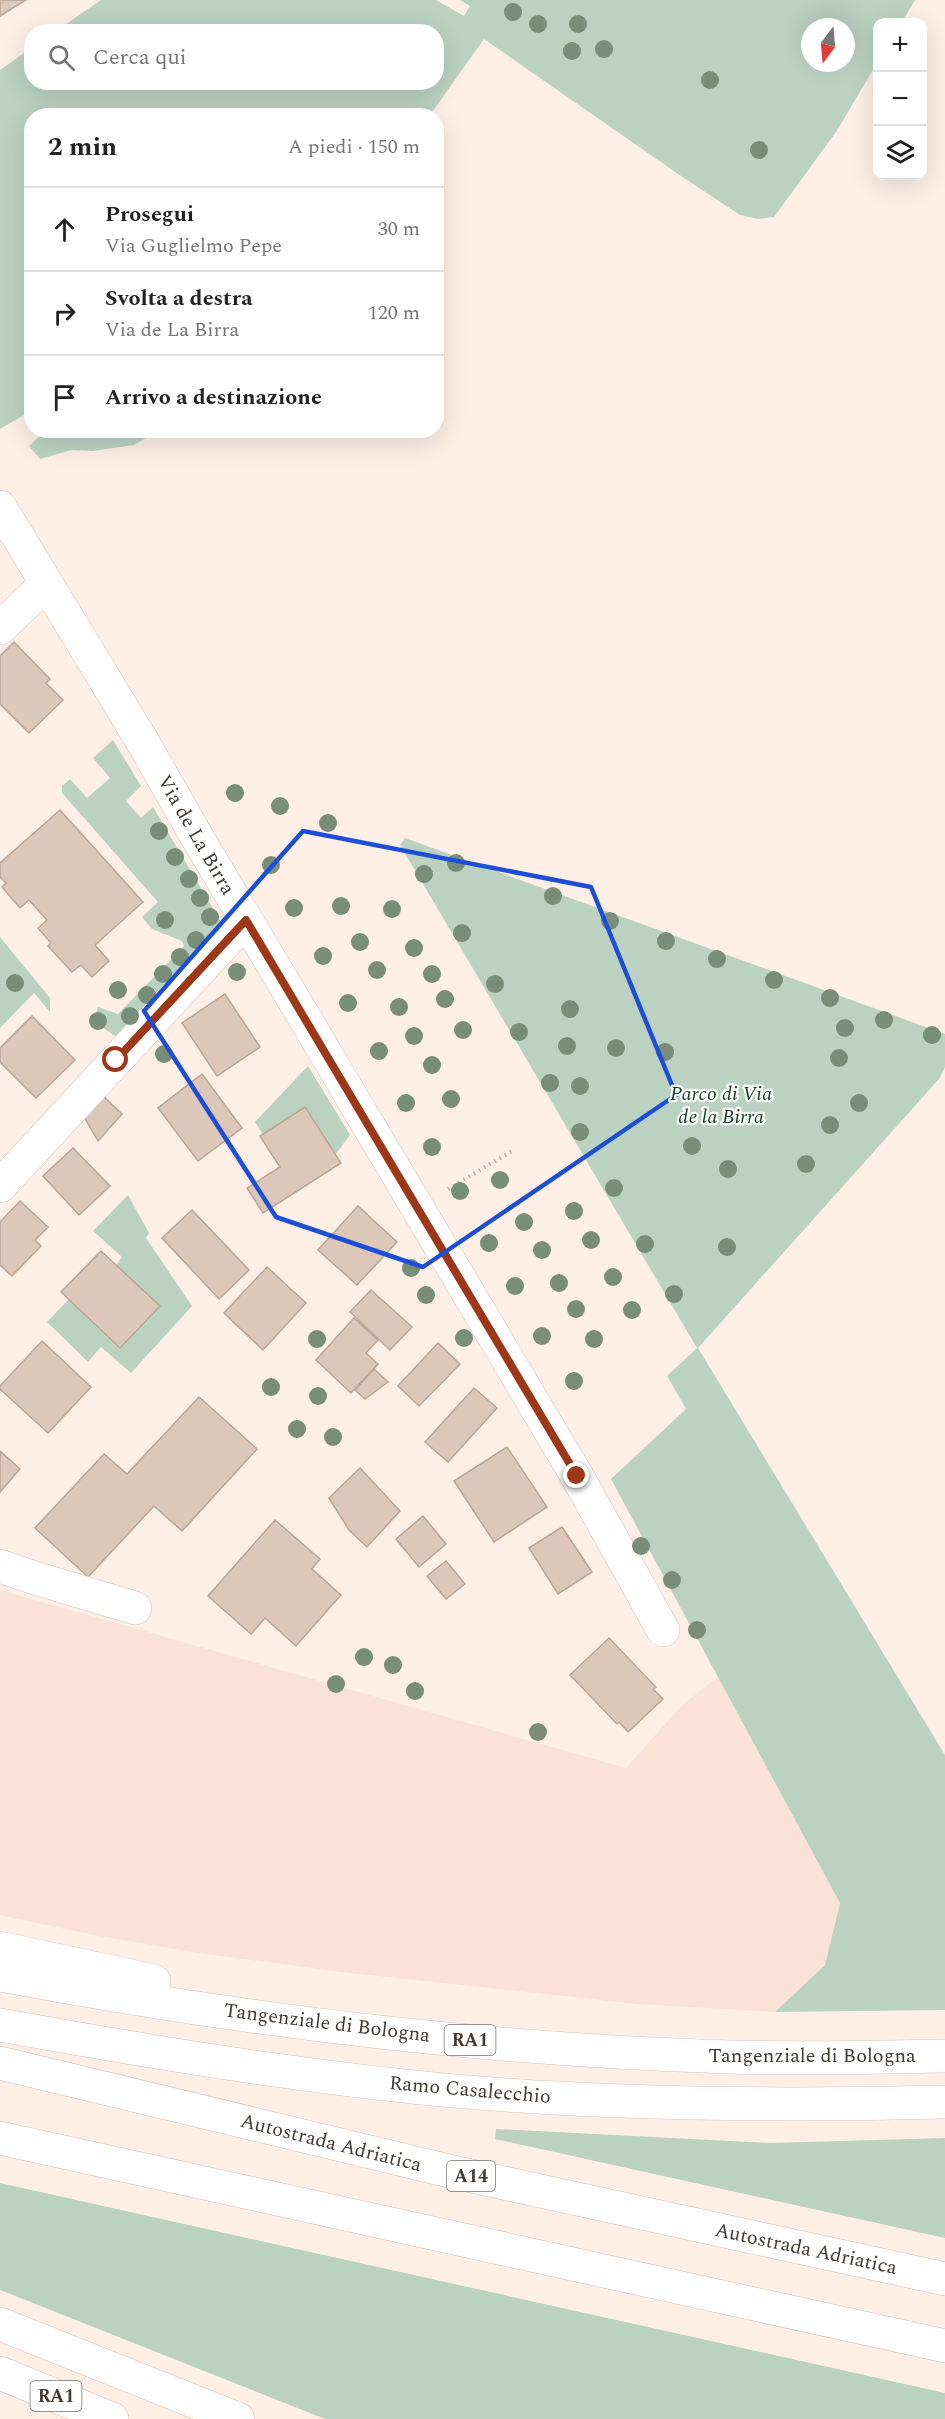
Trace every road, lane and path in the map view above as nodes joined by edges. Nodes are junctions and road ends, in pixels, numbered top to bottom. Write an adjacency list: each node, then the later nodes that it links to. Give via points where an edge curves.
1 (0, 507): 2 (main road, Via de La Birra)
2 (46, 584): 3 (main road); 4 (main road, Via de La Birra)
3 (0, 628)
4 (246, 920): 6 (main road); 10 (main road, Via de La Birra, via 577,1476)
5 (512, 1151): 7 (path)
6 (0, 1186)
7 (442, 1192)
8 (0, 1566): 9 (main road)
9 (135, 1608)
10 (663, 1630)
11 (0, 1948): 14 (main road)
12 (0, 1975): 14 (main road, Tangenziale di Bologna / RA1, via 98,1993)
13 (0, 2025): 17 (main road, Ramo Casalecchio, via 216,2061 453,2091 720,2103)
14 (387, 2032): 15 (main road, Tangenziale di Bologna / RA1, via 620,2052 743,2057)
15 (945, 2056)
16 (0, 2063): 19 (main road, Autostrada Adriatica / A14, via 453,2172)
17 (945, 2102)
18 (0, 2138): 21 (main road)
19 (945, 2279)
20 (0, 2324): 24 (main road)
21 (945, 2346)
22 (0, 2373): 23 (main road, RA1)
23 (112, 2419)
24 (238, 2419)

